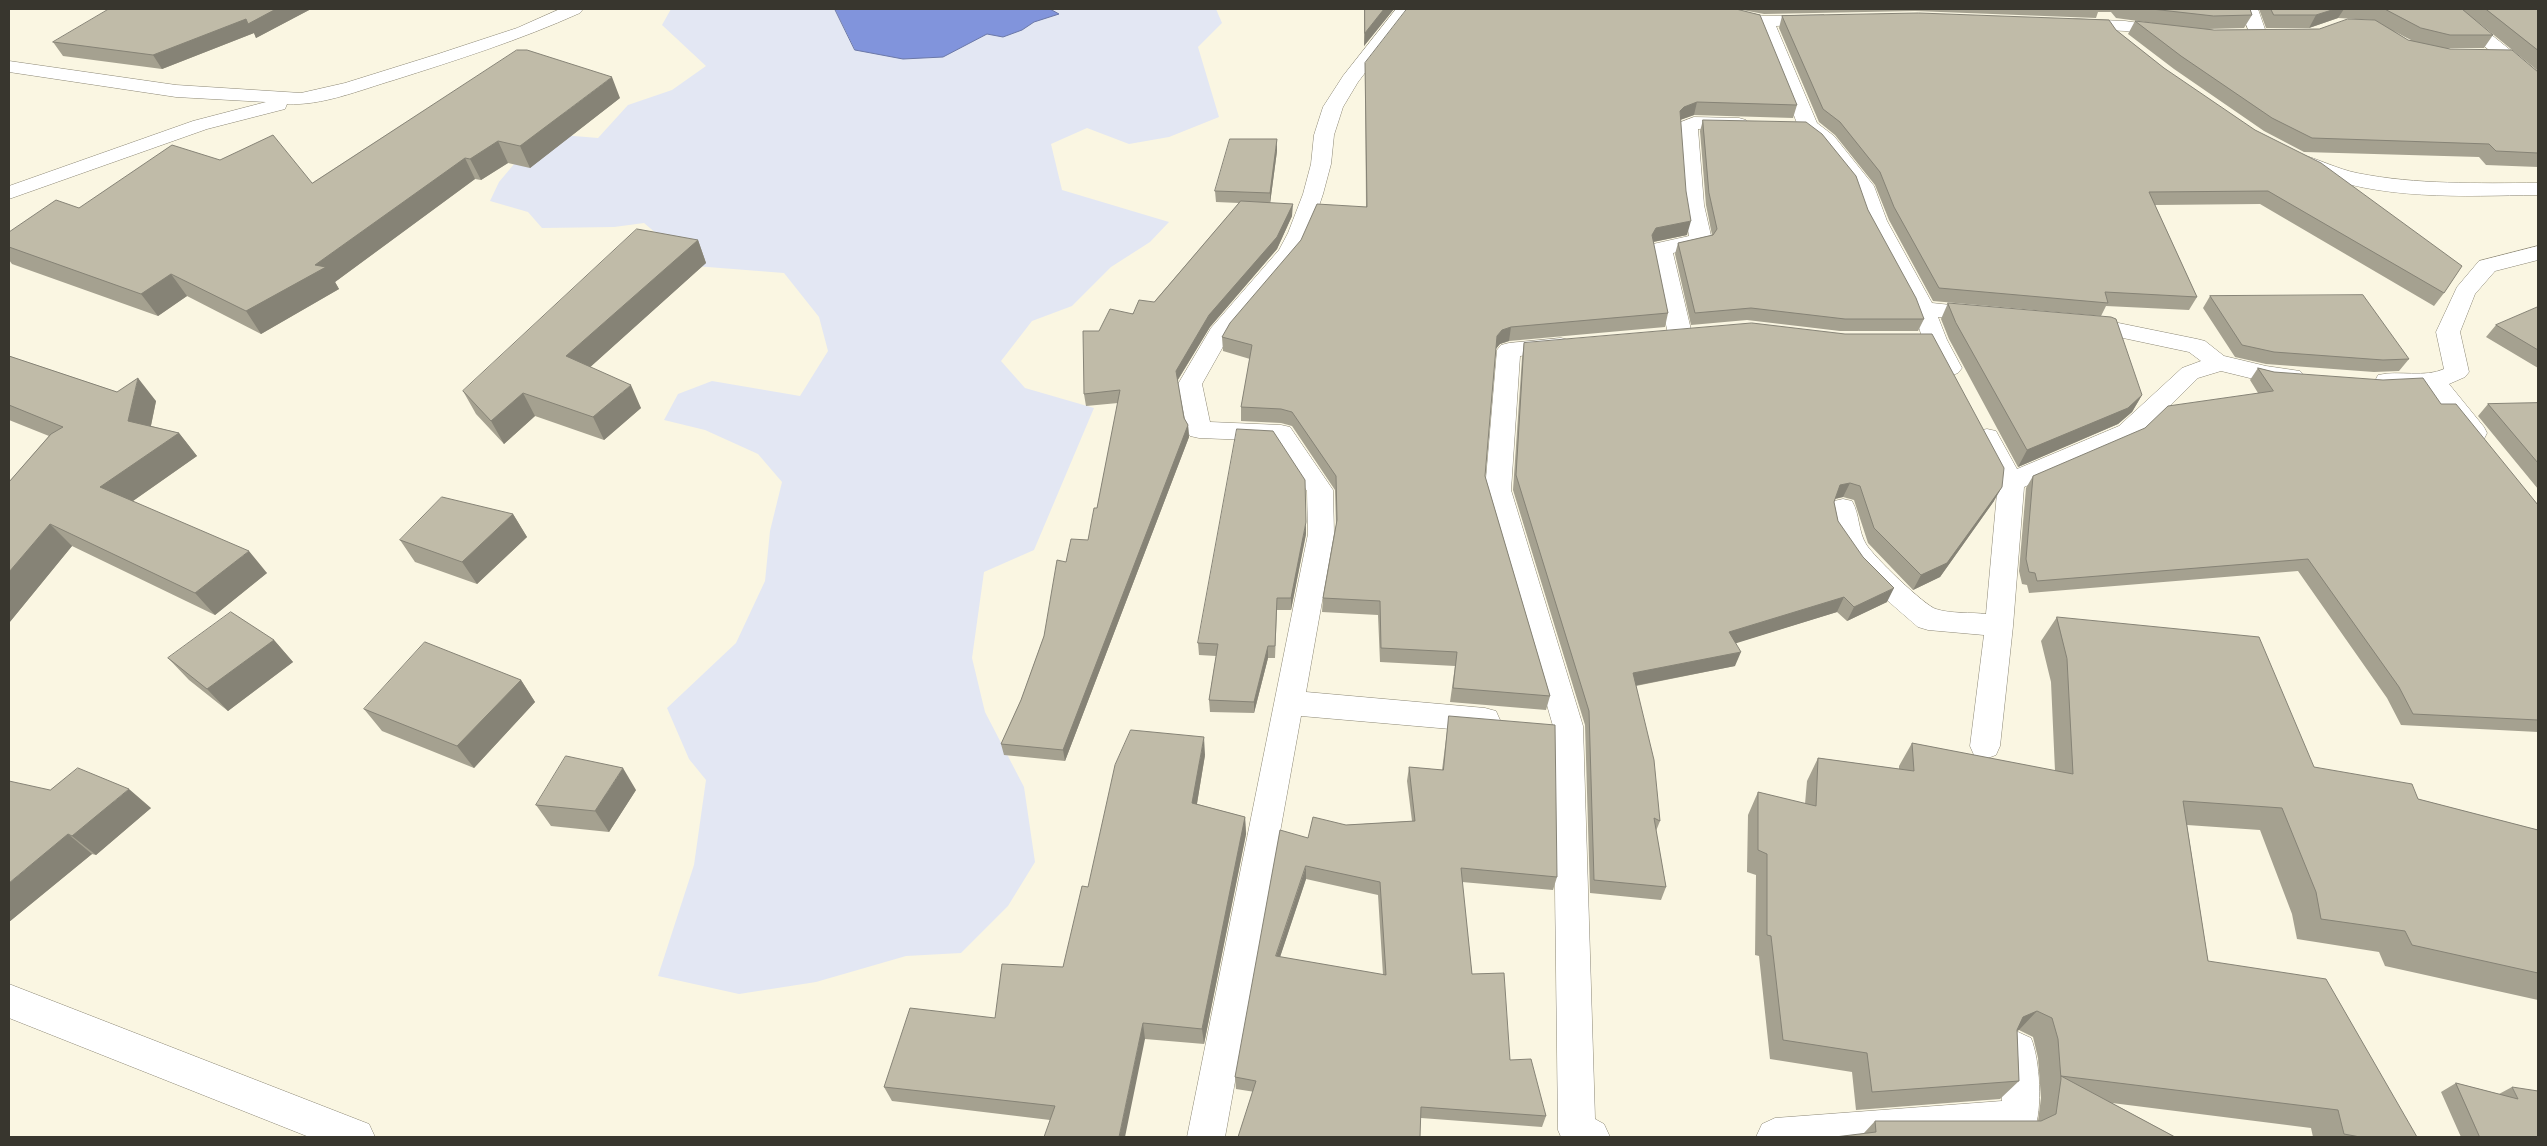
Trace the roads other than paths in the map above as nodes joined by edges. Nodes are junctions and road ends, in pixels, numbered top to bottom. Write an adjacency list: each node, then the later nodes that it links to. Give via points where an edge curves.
1 (574, 9): 12 (street)
2 (1406, 9): 41 (street, via 1333,107 1313,194 1288,253 1219,333 1190,384 1199,430 1281,433 1320,490 1321,534)
3 (1711, 9): 9 (street)
4 (2099, 9): 11 (street)
5 (2249, 9): 14 (street)
6 (2449, 9): 17 (street)
7 (530, 10): 12 (street)
8 (1833, 18): 9 (street)
9 (1764, 21): 26 (street, via 1773,36 1799,126 1827,140 1864,186 1876,222)
10 (2061, 24): 11 (street)
11 (2110, 25): 13 (street); 15 (street, via 2117,37)
12 (523, 32): 20 (street, via 351,87)
13 (2187, 34)
14 (2258, 35)
15 (2131, 48)
16 (2480, 56): 17 (street)
17 (2509, 56): 19 (street)
18 (9, 66): 20 (street, via 176,91)
19 (2538, 81)
20 (301, 99): 24 (street, via 200,125)
21 (1761, 125): 29 (street, via 1694,123 1688,126 1694,205 1701,240 1661,249)
22 (2279, 150): 23 (street, via 2318,170 2404,187)
23 (2538, 189)
24 (9, 193)
25 (2536, 256): 33 (street, via 2487,266 2465,292 2448,332 2457,372)
26 (1924, 309): 27 (street); 35 (street, via 1925,340)
27 (2003, 316)
28 (2062, 322): 31 (street, via 2102,325 2196,346)
29 (1680, 334)
30 (1585, 343): 48 (street, via 1509,350 1498,490 1553,725 1577,1130)
31 (2216, 362): 32 (street, via 2266,374); 38 (street, via 2190,373 2128,432)
32 (2318, 378)
33 (2434, 380): 34 (street); 37 (street)
34 (2364, 381)
35 (1962, 390)
36 (1975, 415): 38 (street)
37 (2493, 454)
38 (2011, 482): 40 (street)
39 (1843, 508): 40 (street, via 1846,531 1856,551 1870,568 1928,619)
40 (1998, 626): 43 (street)
41 (1290, 703): 42 (street); 47 (street)
42 (1508, 722)
43 (1985, 746)
44 (9, 1001): 46 (street)
45 (2018, 1050): 49 (street, via 2021,1118)
46 (356, 1137)
47 (1206, 1137)
48 (1591, 1137)
49 (1775, 1137)

